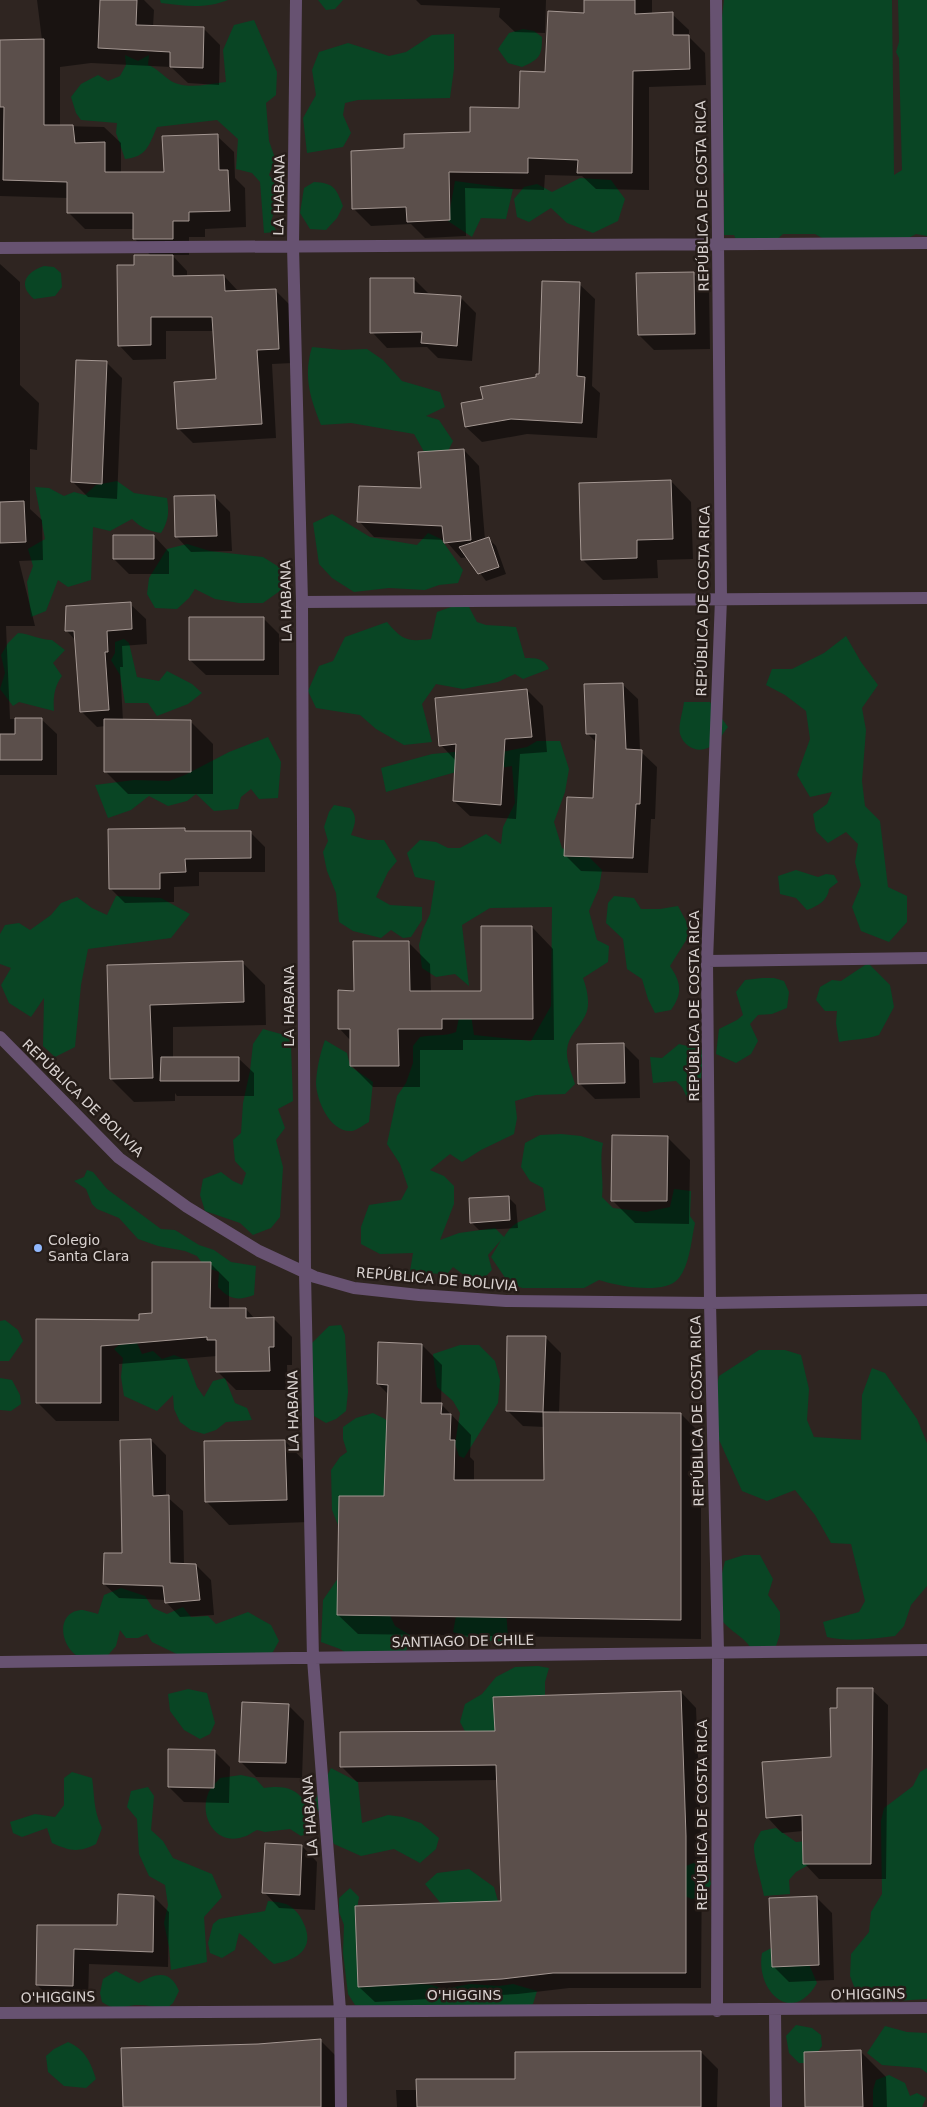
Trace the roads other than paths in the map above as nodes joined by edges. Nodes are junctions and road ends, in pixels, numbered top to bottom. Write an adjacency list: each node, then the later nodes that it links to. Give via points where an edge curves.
1 (296, 0): 5 (street, LA HABANA)
2 (716, 0): 4 (street, REPÚBLICA DE COSTA RICA)
3 (927, 243): 4 (street)
4 (718, 244): 5 (street); 8 (street, REPÚBLICA DE COSTA RICA)
5 (293, 246): 6 (street); 9 (street, LA HABANA)
6 (0, 248)
7 (927, 598): 8 (street)
8 (721, 599): 9 (street); 11 (street, REPÚBLICA DE COSTA RICA)
9 (302, 602): 13 (street, LA HABANA)
10 (927, 958): 11 (street)
11 (707, 961): 15 (street, REPÚBLICA DE COSTA RICA)
12 (0, 1037): 13 (street, REPÚBLICA DE BOLIVIA, via 119,1158 187,1207)
13 (305, 1273): 15 (street, REPÚBLICA DE BOLIVIA, via 354,1288 506,1302); 18 (street, LA HABANA)
14 (927, 1300): 15 (street, REPÚBLICA DE BOLIVIA)
15 (710, 1303): 17 (street, REPÚBLICA DE COSTA RICA)
16 (927, 1650): 17 (street, SANTIAGO DE CHILE)
17 (718, 1652): 18 (street, SANTIAGO DE CHILE); 23 (street, REPÚBLICA DE COSTA RICA)
18 (313, 1659): 19 (street, SANTIAGO DE CHILE); 21 (street, LA HABANA)
19 (0, 1662)
20 (927, 2008): 22 (street, O'HIGGINS)
21 (340, 2010): 23 (street, O'HIGGINS); 24 (street, O'HIGGINS); 25 (street, LA HABANA)
22 (775, 2010): 23 (street, O'HIGGINS); 26 (street)
23 (716, 2011)
24 (0, 2013)
25 (342, 2107)
26 (776, 2107)

